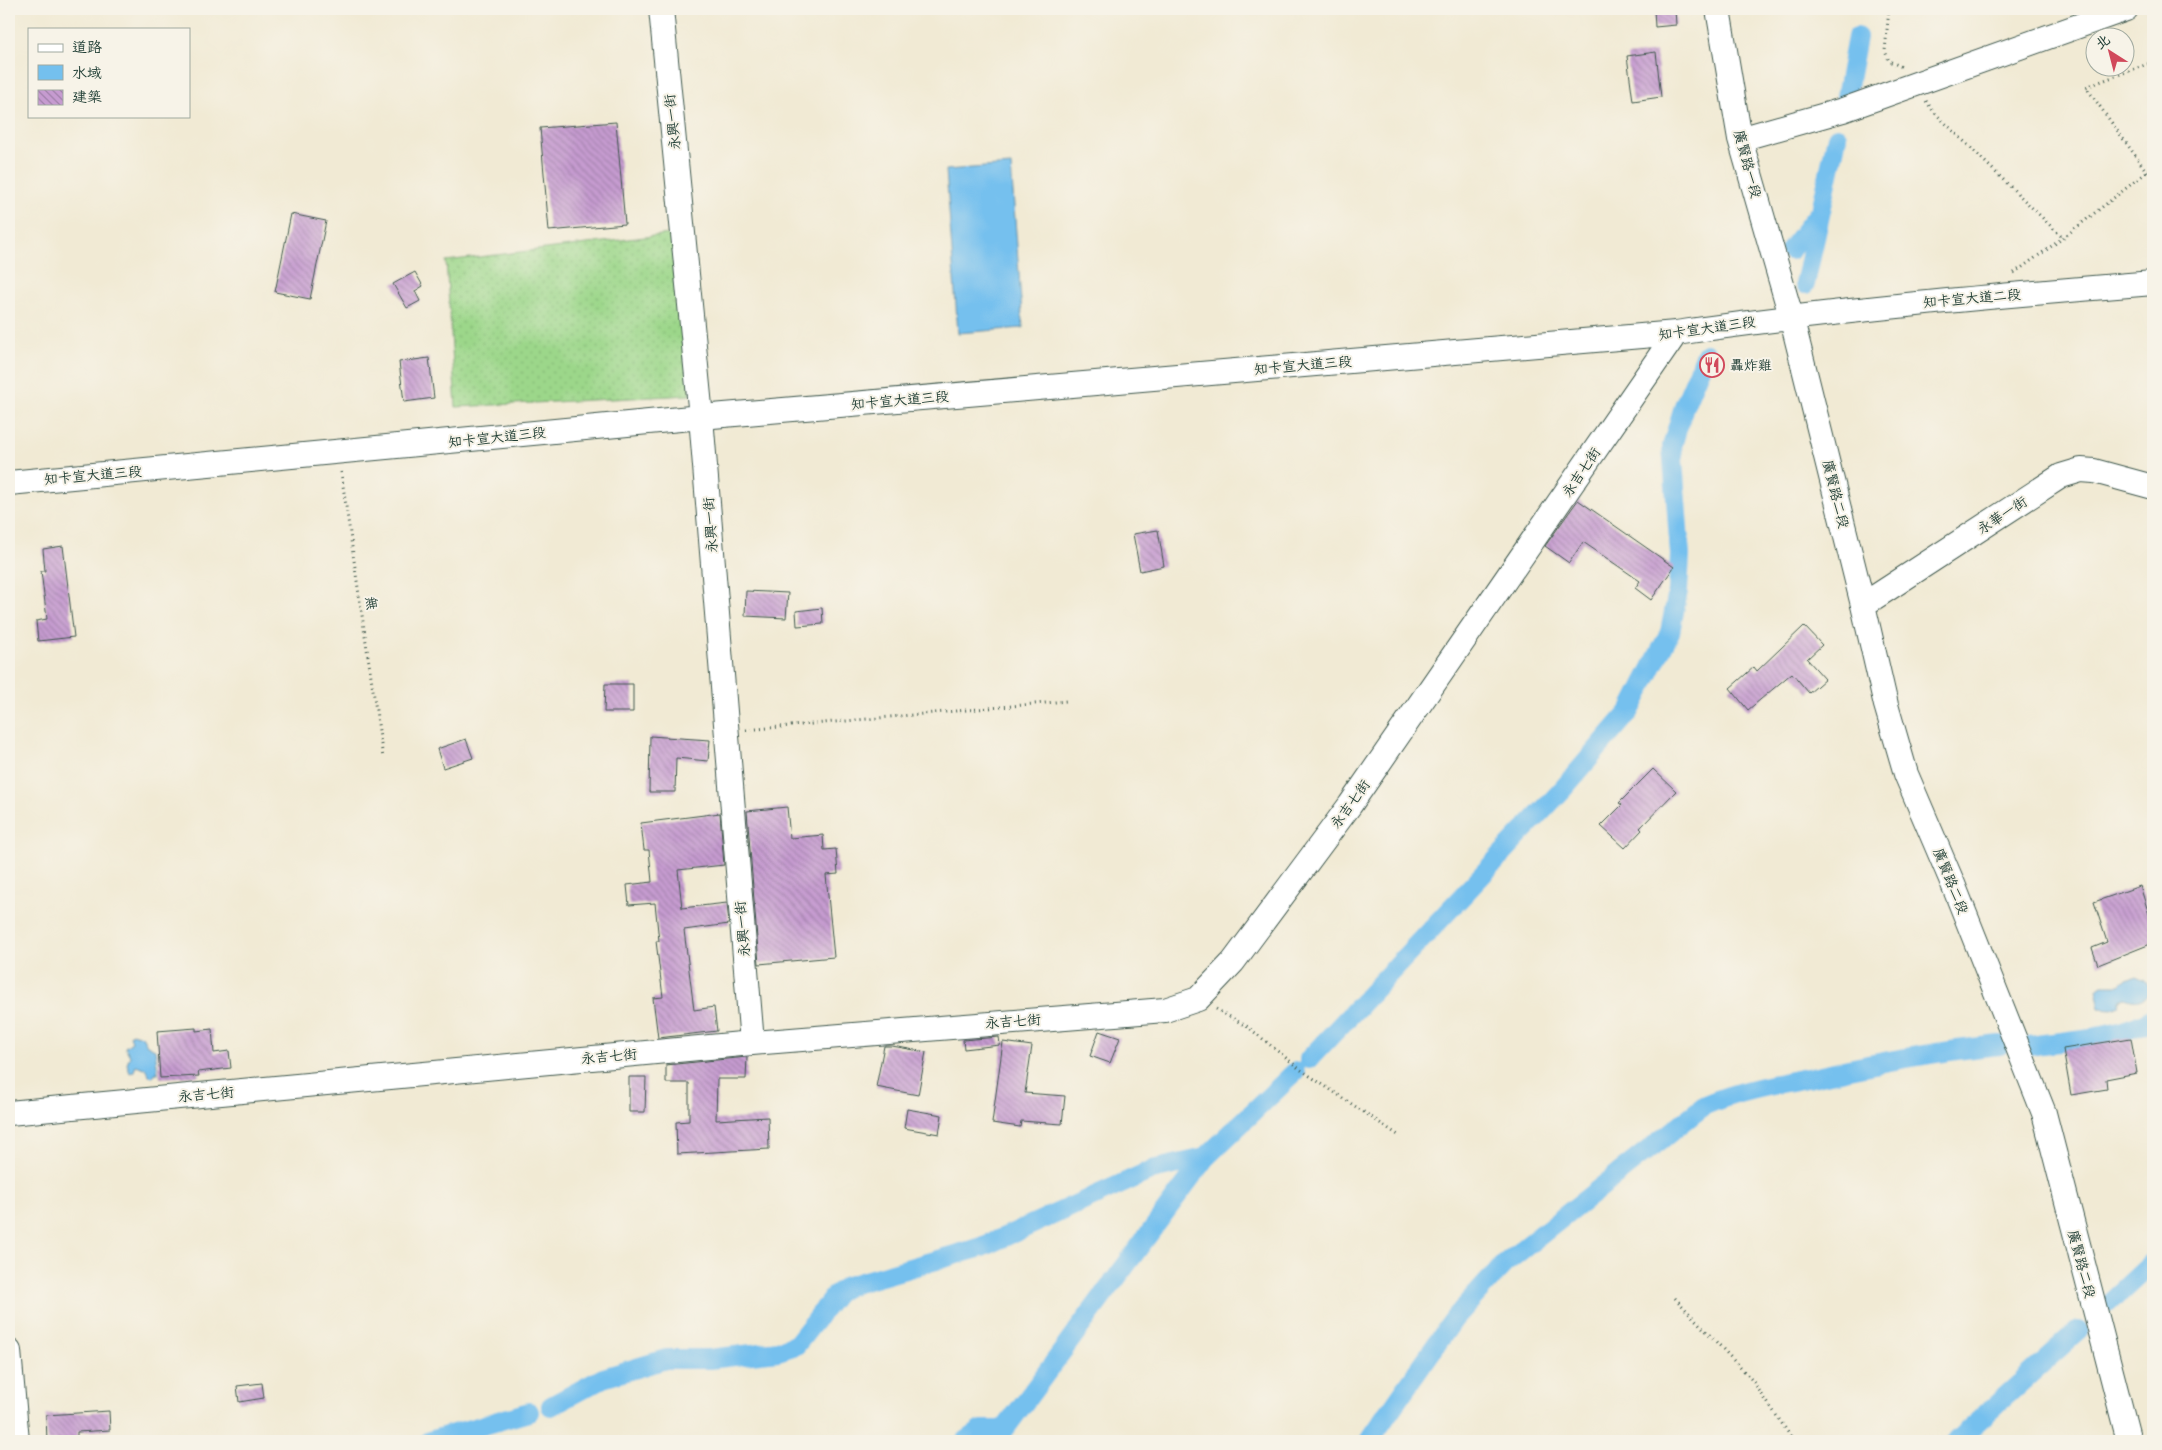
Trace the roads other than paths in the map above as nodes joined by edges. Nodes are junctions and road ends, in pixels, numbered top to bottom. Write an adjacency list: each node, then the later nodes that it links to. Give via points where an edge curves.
1 (661, 9): 8 (street, 永興一街)
2 (1718, 9): 4 (street, 廣賢路一段)
3 (2126, 9): 4 (street, via 1908,76 1843,110)
4 (1740, 139): 6 (street, 廣賢路一段)
5 (2153, 283): 6 (street, 知卡宣大道二段)
6 (1791, 316): 7 (street, 知卡宣大道三段); 11 (street, 廣賢路二段)
7 (1676, 333): 8 (street, 知卡宣大道三段); 12 (street, 永吉七街, via 1350,805 1233,962 1198,999 1165,1010)
8 (701, 417): 9 (street, 知卡宣大道三段); 12 (street, 永興一街)
9 (9, 483)
10 (2153, 487): 11 (street, 永華一街, via 2094,471 2073,471)
11 (1863, 605): 16 (street, 廣賢路二段, via 1906,774 2044,1113)
12 (752, 1043): 13 (street, 永吉七街)
13 (9, 1113)
14 (9, 1352): 15 (street)
15 (17, 1441)
16 (2129, 1441)

